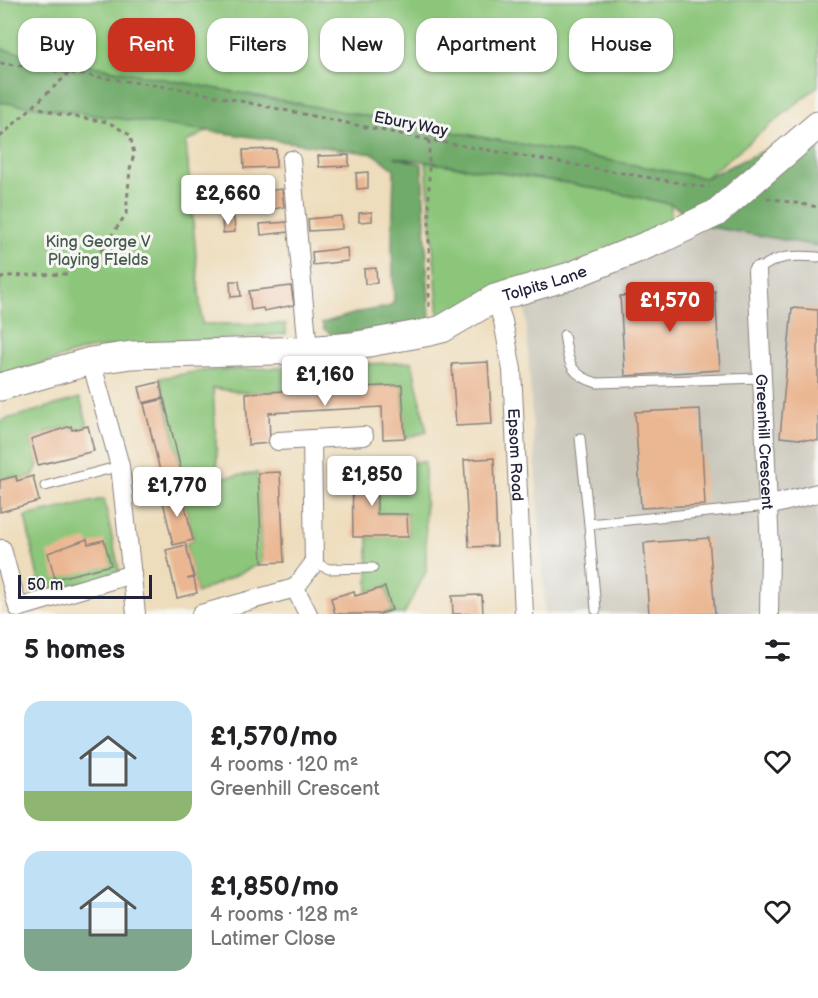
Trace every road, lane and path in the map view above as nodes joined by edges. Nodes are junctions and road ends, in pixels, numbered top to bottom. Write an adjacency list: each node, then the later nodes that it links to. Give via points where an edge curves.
1 (0, 63): 2 (path, Ebury Way)
2 (70, 73): 3 (path); 6 (path, Ebury Way, via 182,89)
3 (34, 106): 5 (path); 13 (path, via 108,122 130,135 134,154 126,214 102,250 67,274)
4 (818, 125): 9 (main road, Tolpits Lane, bridge, via 783,155)
5 (1, 137)
6 (429, 140): 9 (path, Ebury Way); 15 (path)
7 (291, 160): 17 (street)
8 (759, 197): 10 (path)
9 (714, 201): 14 (main road, Tolpits Lane, via 662,239 570,276)
10 (818, 207)
11 (818, 257): 12 (lane, via 782,257 768,261)
12 (757, 271): 19 (street, Greenhill Crescent)
13 (0, 279)
14 (495, 298): 17 (main road, Tolpits Lane, via 442,328 352,346); 39 (street, Epsom Road, via 512,370)
15 (429, 320)
16 (564, 335): 19 (lane, via 575,373 597,383)
17 (308, 350): 18 (main road, Tolpits Lane, via 131,355)
18 (91, 361): 20 (main road, Tolpits Lane); 25 (street)
19 (761, 378): 28 (street, Greenhill Crescent)
20 (0, 387)
21 (364, 436): 23 (street)
22 (580, 438): 29 (lane)
23 (312, 439): 24 (street); 31 (street)
24 (278, 441)
25 (120, 466): 26 (lane); 33 (street)
26 (45, 486)
27 (818, 494): 28 (street)
28 (768, 506): 29 (lane); 40 (street, Greenhill Crescent)
29 (589, 524): 35 (lane)
30 (2, 549): 33 (street, via 18,608)
31 (314, 563): 32 (lane, via 330,569); 34 (street)
32 (373, 568)
33 (132, 574): 36 (street)
34 (295, 588): 37 (street); 38 (street)
35 (596, 610)
36 (136, 614)
37 (201, 614)
38 (308, 614)
39 (524, 614)
40 (769, 614)

